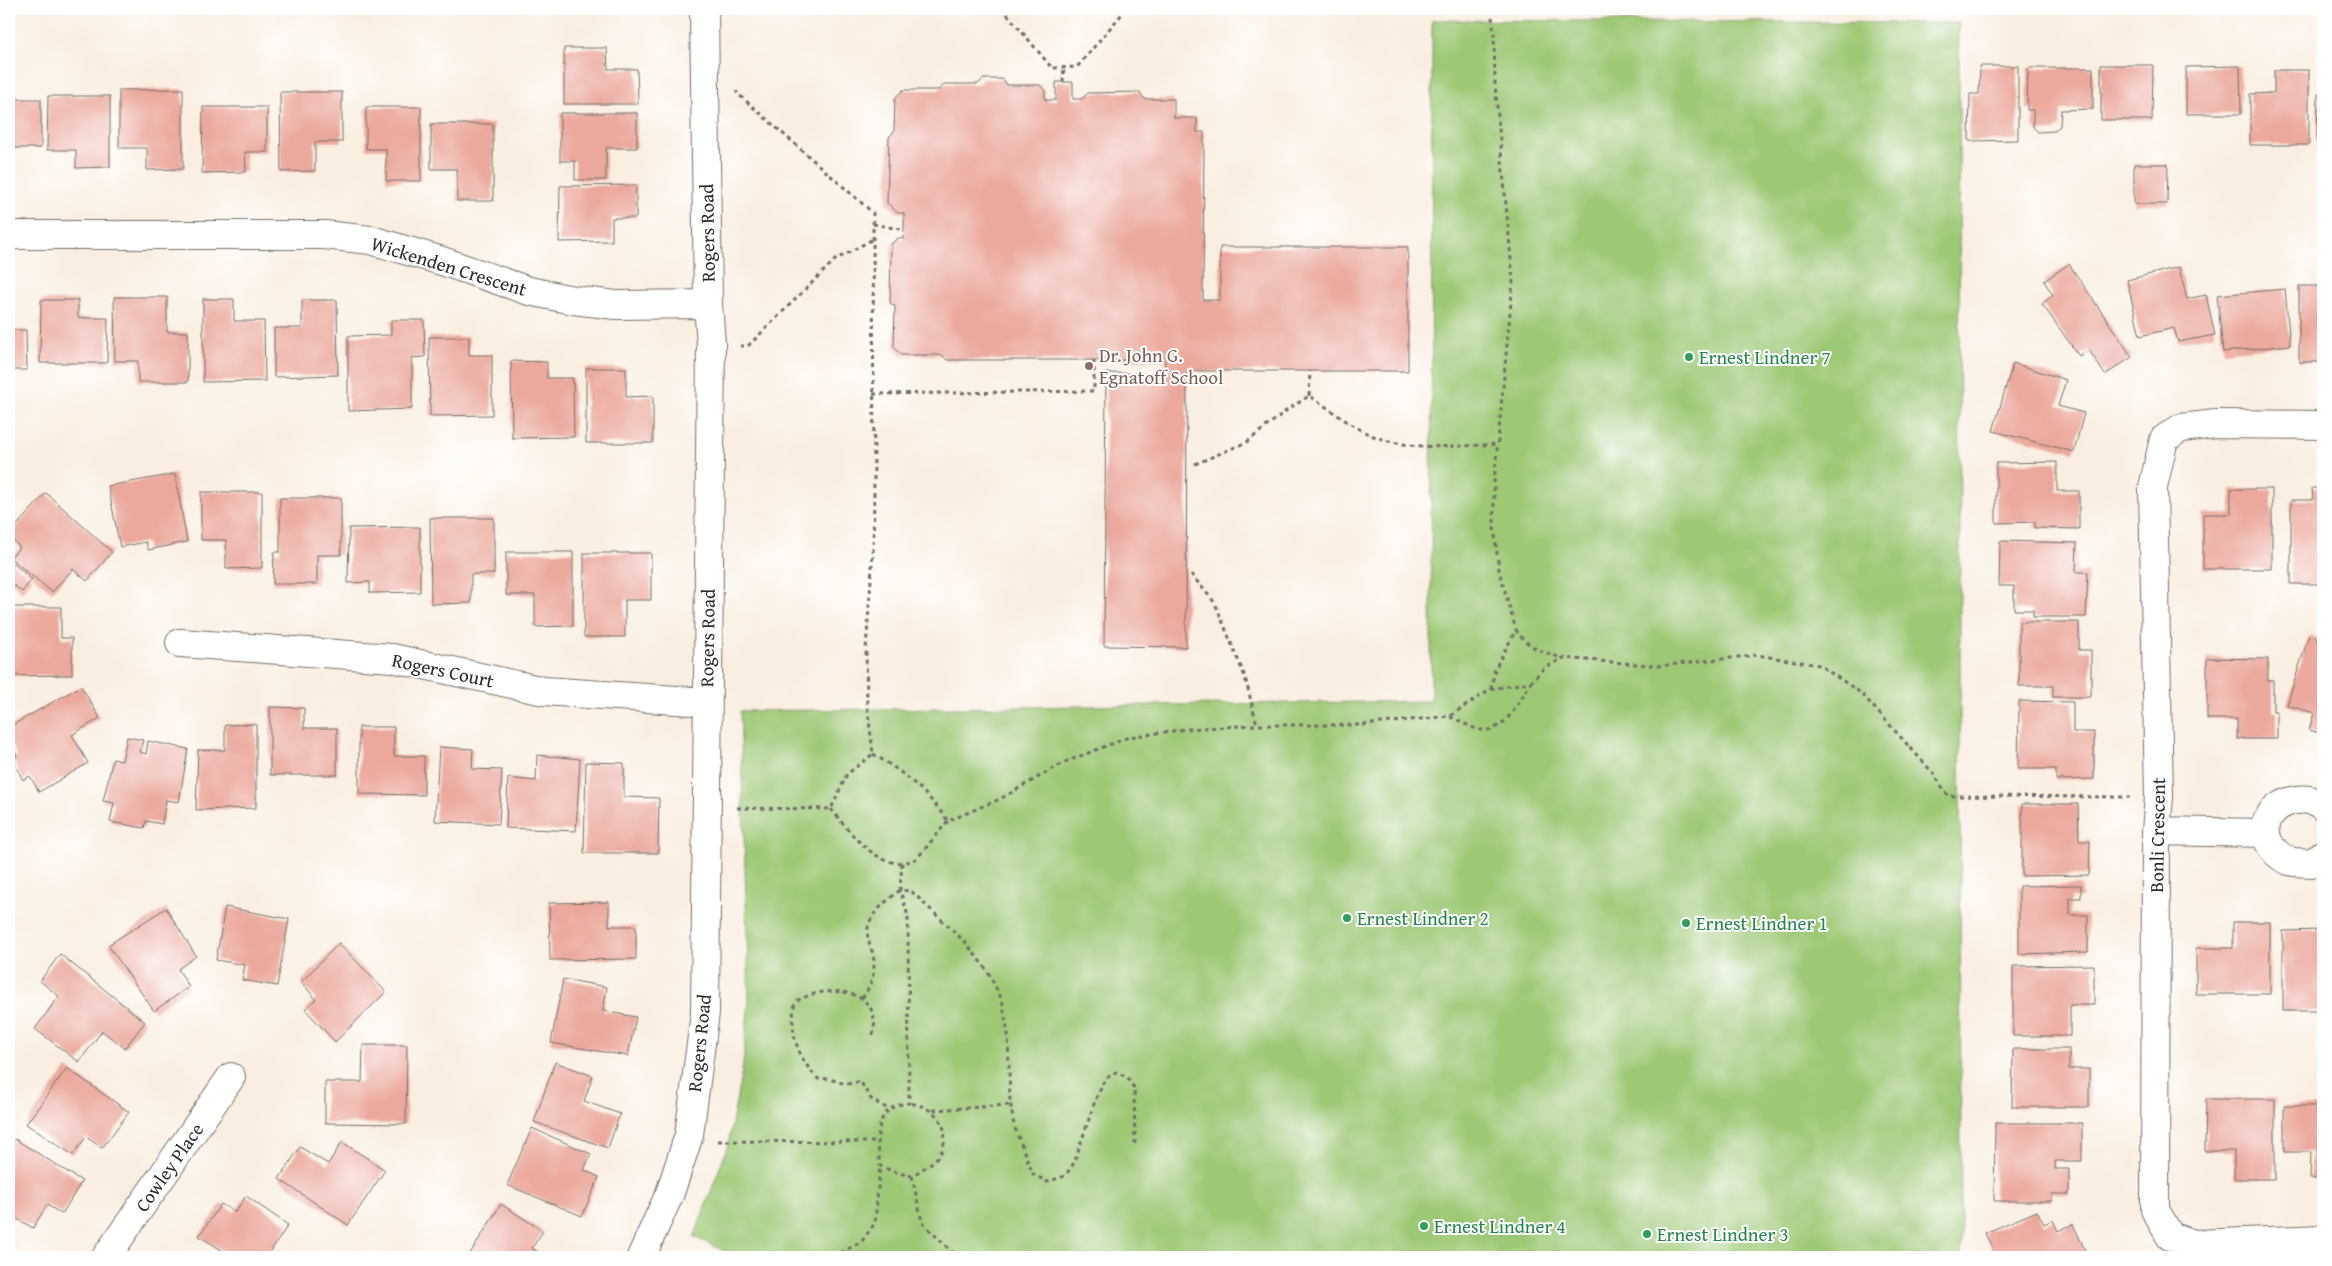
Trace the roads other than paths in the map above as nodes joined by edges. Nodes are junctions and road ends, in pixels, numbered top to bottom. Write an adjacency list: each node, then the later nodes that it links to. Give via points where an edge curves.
1 (704, 9): 3 (street, Rogers Road)
2 (9, 235): 3 (street, Wickenden Crescent, via 324,235 371,240 529,292 573,300 616,305)
3 (708, 304): 6 (street, Rogers Road, via 711,344)
4 (2323, 424): 8 (street, Bonli Crescent, via 2216,424 2182,428 2164,439 2153,487 2159,797)
5 (180, 643): 6 (street, Rogers Court, via 392,658 544,691)
6 (706, 702): 14 (street, Rogers Road, via 705,1013 689,1135 670,1193)
7 (2323, 807): 9 (street, via 2302,799 2283,804 2269,816)
8 (2156, 831): 9 (street); 12 (street, Bonli Crescent, via 2155,1210 2170,1236 2194,1244)
9 (2265, 833): 10 (street, via 2271,849 2289,861 2312,863)
10 (2323, 854)
11 (231, 1077): 13 (street, Cowley Place)
12 (2323, 1240)
13 (106, 1257)
14 (641, 1257)

